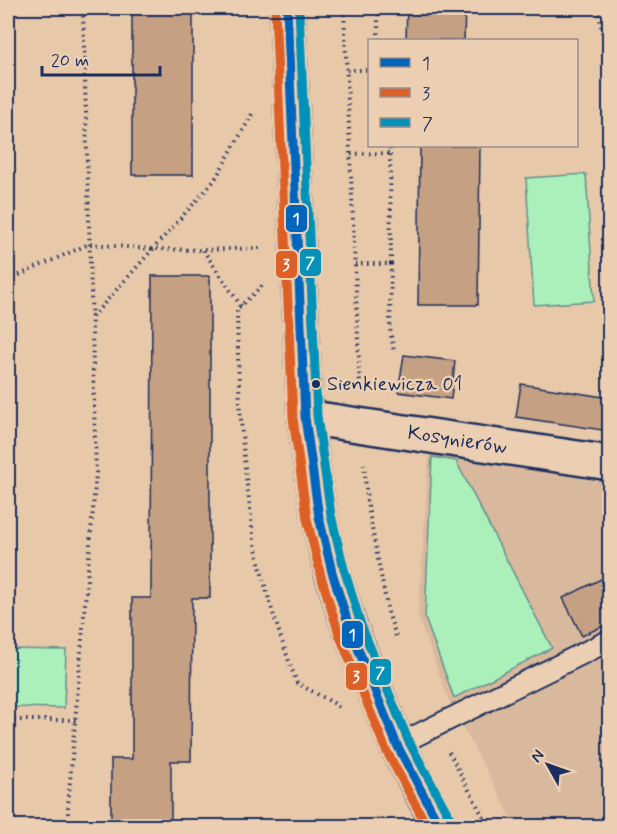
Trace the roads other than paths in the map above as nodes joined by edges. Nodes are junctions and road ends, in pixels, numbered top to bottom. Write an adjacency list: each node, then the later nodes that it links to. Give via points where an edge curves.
1 (287, 8): 2 (street)
2 (305, 417): 3 (street, Kosynierów); 5 (street, via 319,517 332,572 350,629)
3 (609, 463)
4 (609, 640): 5 (lane)
5 (398, 745): 6 (street)
6 (440, 826)

